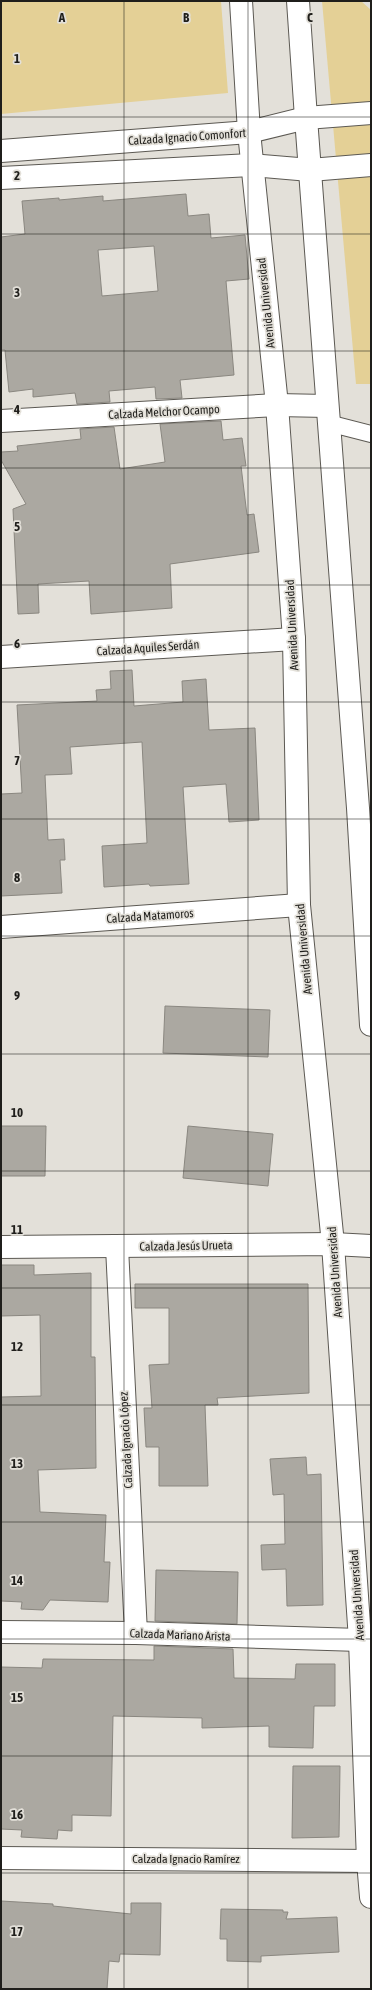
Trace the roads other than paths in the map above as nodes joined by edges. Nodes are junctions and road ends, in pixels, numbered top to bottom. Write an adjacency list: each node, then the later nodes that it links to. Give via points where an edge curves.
1 (241, 1): 5 (main road, Avenida Universidad)
2 (298, 1): 4 (main road)
3 (371, 113): 4 (main road, Calzada Ignacio Comonfort)
4 (306, 118): 5 (main road, Calzada Ignacio Comonfort); 9 (main road)
5 (249, 132): 6 (main road, Calzada Ignacio Comonfort); 7 (main road, Avenida Universidad)
6 (1, 151)
7 (251, 165): 9 (main road); 10 (main road); 11 (main road, Avenida Universidad)
8 (371, 165): 9 (main road)
9 (310, 170): 12 (main road)
10 (1, 178)
11 (278, 405): 12 (main road, Calzada Melchor Ocampo); 13 (main road, Calzada Melchor Ocampo); 15 (main road, Avenida Universidad)
12 (327, 415): 14 (lane); 17 (main road)
13 (1, 421)
14 (371, 434)
15 (294, 639): 16 (main road, Calzada Aquiles Serdán); 18 (main road, Avenida Universidad)
16 (1, 657)
17 (364, 807): 20 (main road)
18 (299, 905): 19 (main road, Calzada Matamoros); 21 (main road, Avenida Universidad)
19 (1, 927)
20 (371, 1025)
21 (333, 1244): 22 (main road, Calzada Jesús Urueta); 24 (main road, Calzada Jesús Urueta); 27 (main road, Avenida Universidad)
22 (371, 1246)
23 (1, 1247): 24 (main road, Calzada Jesús Urueta)
24 (117, 1247): 26 (main road, Calzada Ignacio López)
25 (1, 1632): 26 (main road, Calzada Mariano Arista)
26 (136, 1633): 27 (main road, Calzada Mariano Arista)
27 (360, 1640): 29 (main road, Avenida Universidad)
28 (1, 1858): 29 (main road, Calzada Ignacio Ramírez)
29 (369, 1861): 30 (main road, Avenida Universidad)
30 (371, 1897)

